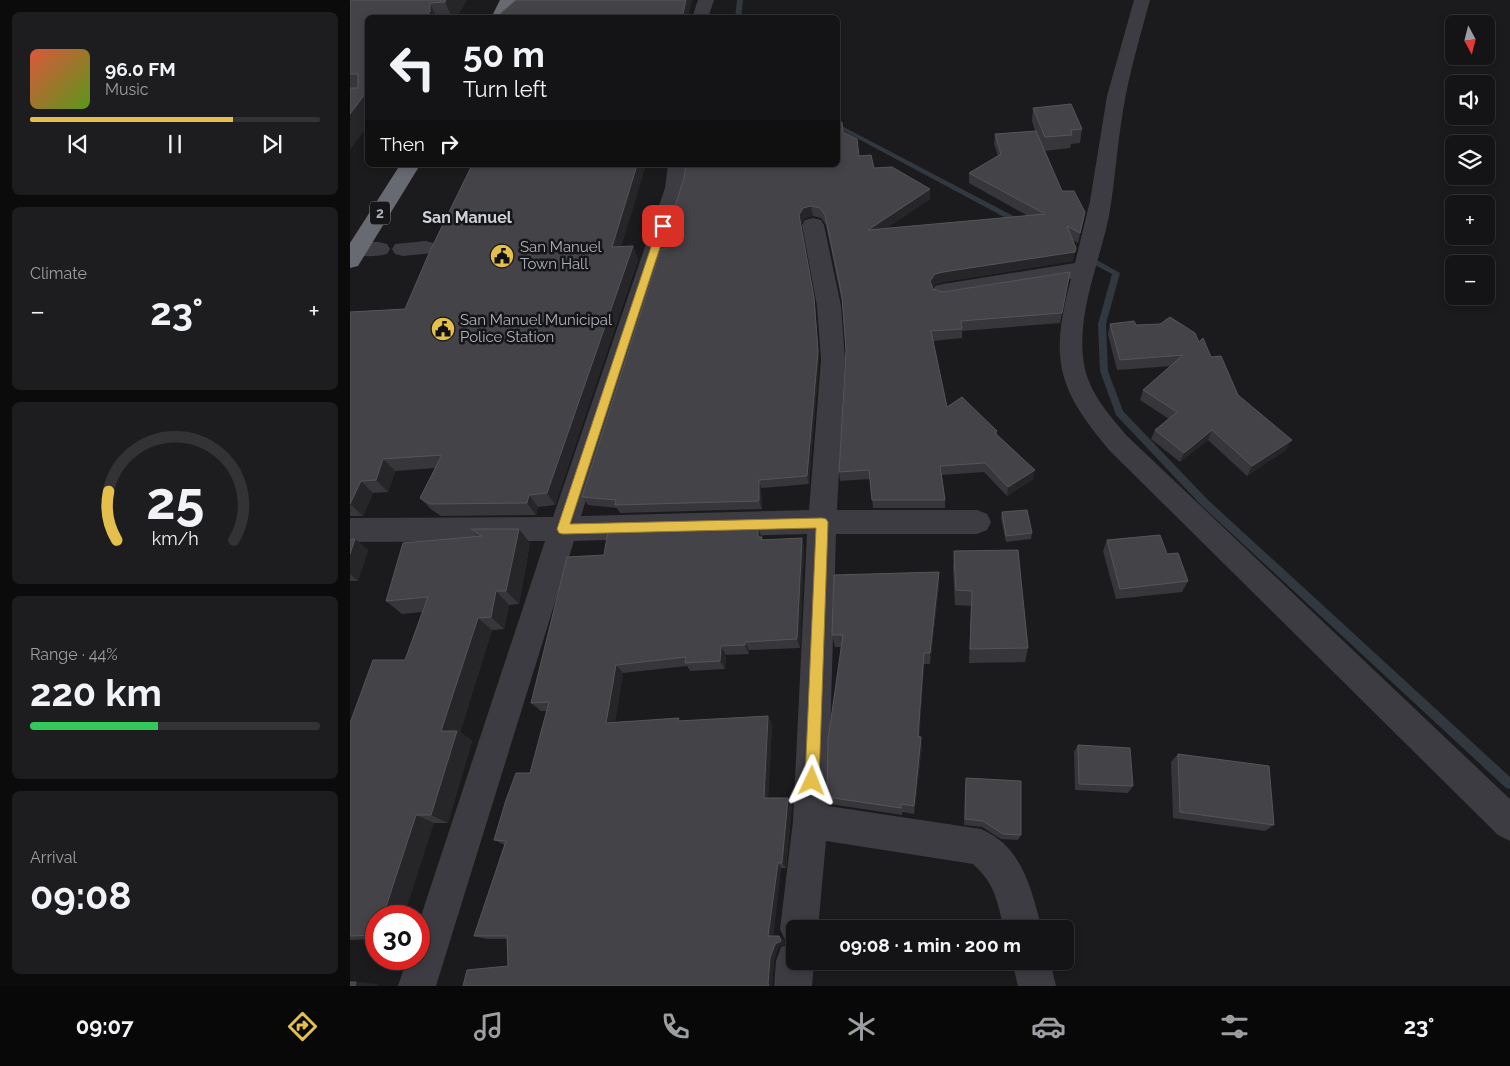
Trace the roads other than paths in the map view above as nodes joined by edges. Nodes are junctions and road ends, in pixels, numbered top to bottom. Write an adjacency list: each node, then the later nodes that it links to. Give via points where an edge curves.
1 (508, 0): 4 (highway)
2 (706, 0): 5 (street)
3 (1142, 0): 12 (street, via 1116,97 1098,217)
4 (500, 15)
5 (701, 15)
6 (409, 167): 11 (highway, 2)
7 (678, 167): 16 (street, via 675,188)
8 (813, 225): 14 (street, via 829,306 833,360)
9 (426, 248): 10 (street)
10 (403, 249)
11 (362, 253)
12 (1085, 269): 13 (street); 19 (street, via 1071,337 1073,368 1096,418 1125,450)
13 (943, 292)
14 (822, 522): 15 (street); 16 (street); 18 (street)
15 (977, 522)
16 (563, 529): 17 (street); 24 (street)
17 (350, 530)
18 (810, 821): 20 (street); 21 (street, via 981,848 999,862 1011,883)
19 (1510, 823)
20 (800, 920)
21 (1021, 920)
22 (795, 970): 25 (street)
23 (1033, 970): 26 (street)
24 (417, 986)
25 (793, 986)
26 (1037, 986)

